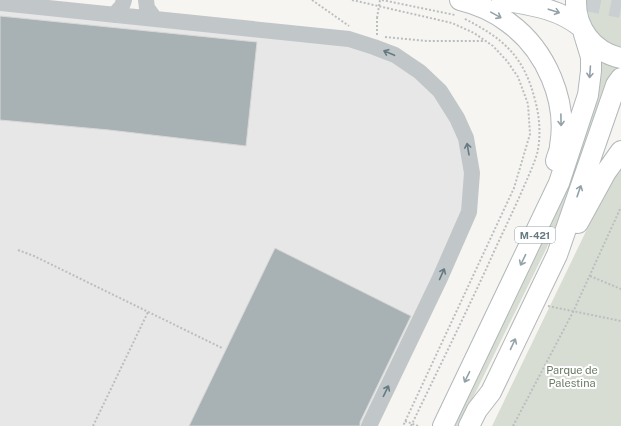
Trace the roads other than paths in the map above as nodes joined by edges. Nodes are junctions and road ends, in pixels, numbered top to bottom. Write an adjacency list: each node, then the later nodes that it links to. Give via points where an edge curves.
1 (124, 0): 7 (street)
2 (146, 0): 8 (street, via 147,8)
3 (460, 0): 13 (main road, one-way to 13, via 493,13 521,32 542,58 558,96 561,116 560,146)
4 (502, 0): 9 (main road, one-way to 9, via 560,13)
5 (576, 0): 9 (main road, M-421, via 575,10)
6 (0, 3): 7 (street)
7 (114, 15): 8 (street)
8 (155, 19): 16 (street, one-way to 8, via 469,212 472,173 466,138 457,118 440,91 420,72 374,46 349,39)
9 (582, 30): 10 (main road, via 593,44); 13 (main road, M-421, one-way to 13, via 591,57 588,95 559,183)
10 (621, 58)
11 (621, 78): 14 (main road, M-421, one-way to 11, via 616,85)
12 (621, 151): 14 (main road, via 606,172 570,239)
13 (533, 239): 17 (main road, M-421, one-way to 17)
14 (557, 255): 15 (main road, M-421, one-way to 14)
15 (491, 392): 18 (main road, M-421); 19 (main road, M-421)
16 (369, 426)
17 (443, 426)
18 (468, 426)
19 (479, 426)

